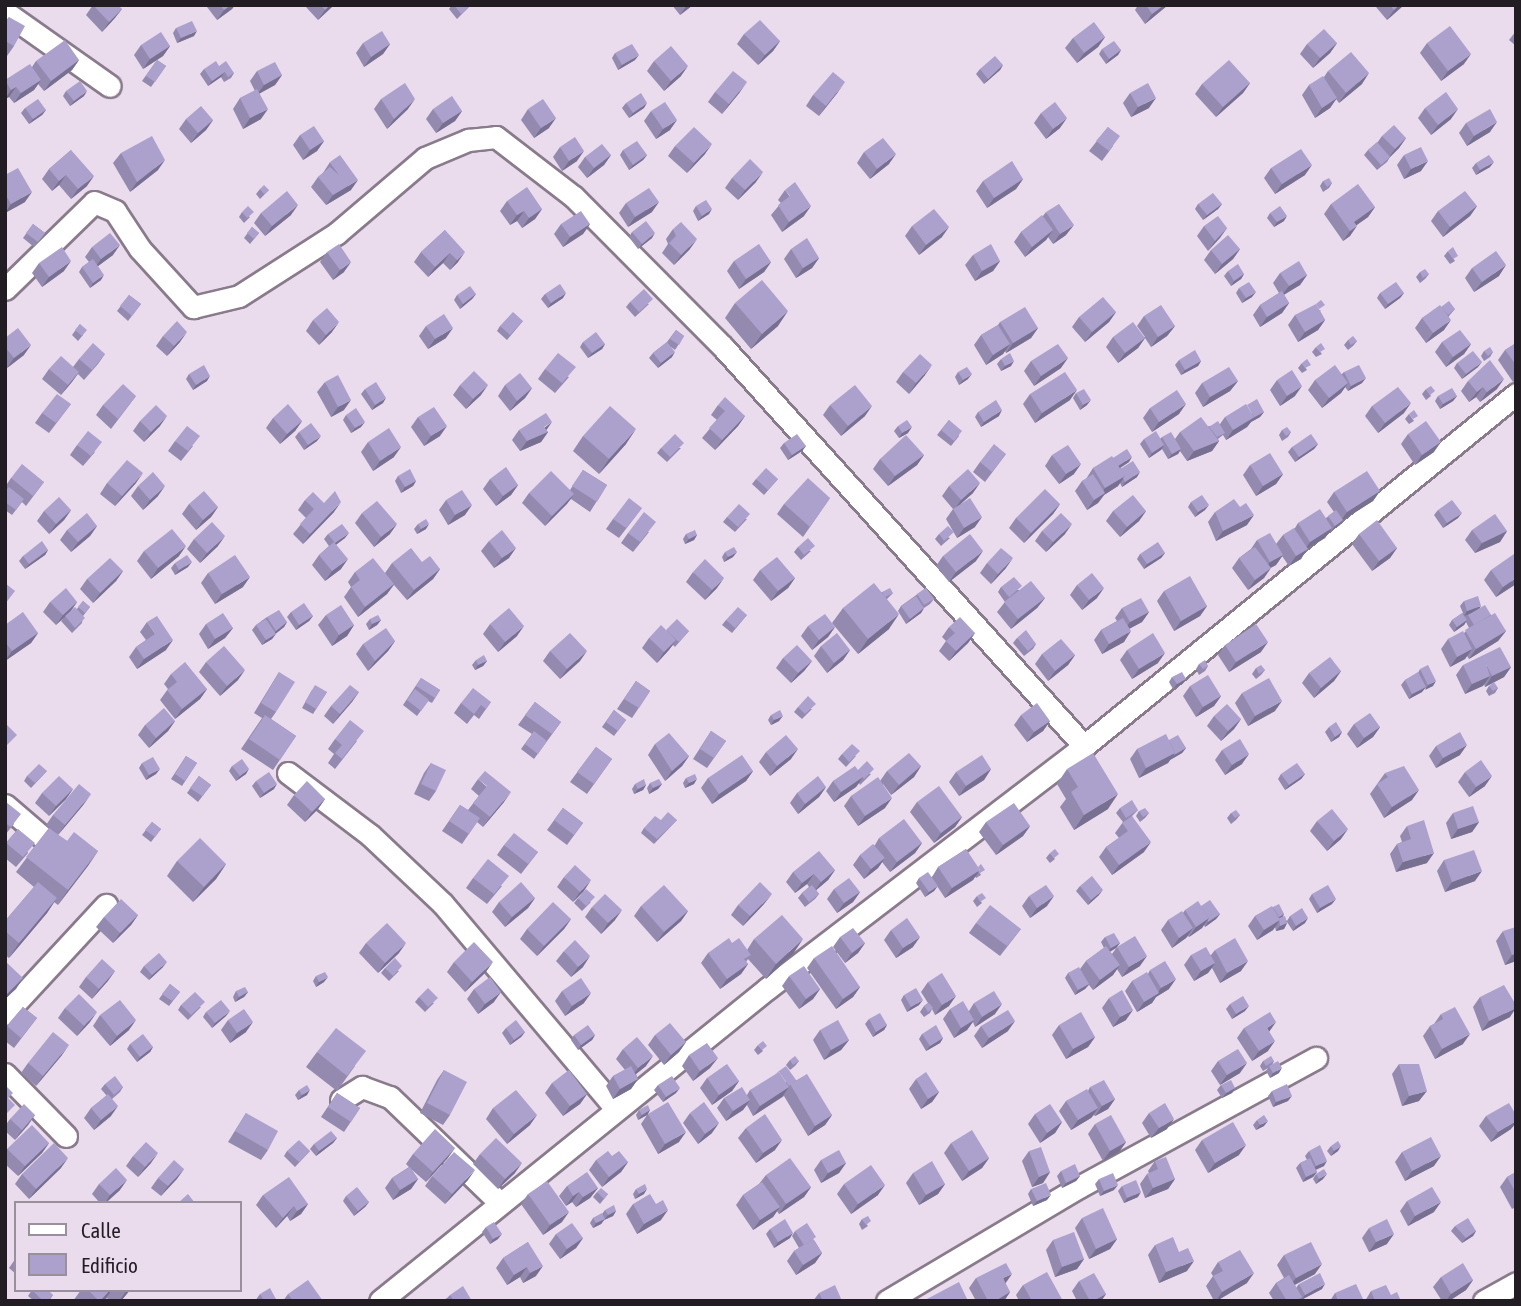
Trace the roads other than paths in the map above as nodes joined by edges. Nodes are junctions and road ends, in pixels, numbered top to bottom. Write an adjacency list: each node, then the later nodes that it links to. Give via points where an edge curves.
1 (5, 12): 2 (street)
2 (110, 86)
3 (5, 289): 5 (street, via 94,202 115,211 140,249 193,307 239,296 337,233 425,158 468,140 496,137 574,197 723,347)
4 (1516, 394): 5 (street)
5 (1084, 746): 14 (street)
6 (288, 773): 14 (street, via 370,835 439,899)
7 (5, 804): 8 (street)
8 (41, 836)
9 (106, 905): 10 (street)
10 (5, 1014)
11 (1316, 1058): 19 (street, via 1079,1187)
12 (5, 1074): 15 (street)
13 (341, 1100): 16 (street, via 362,1087 390,1097)
14 (616, 1109): 16 (street)
15 (66, 1136)
16 (499, 1202): 18 (street)
17 (1516, 1283): 20 (street)
18 (380, 1301)
19 (887, 1301)
20 (1484, 1301)

